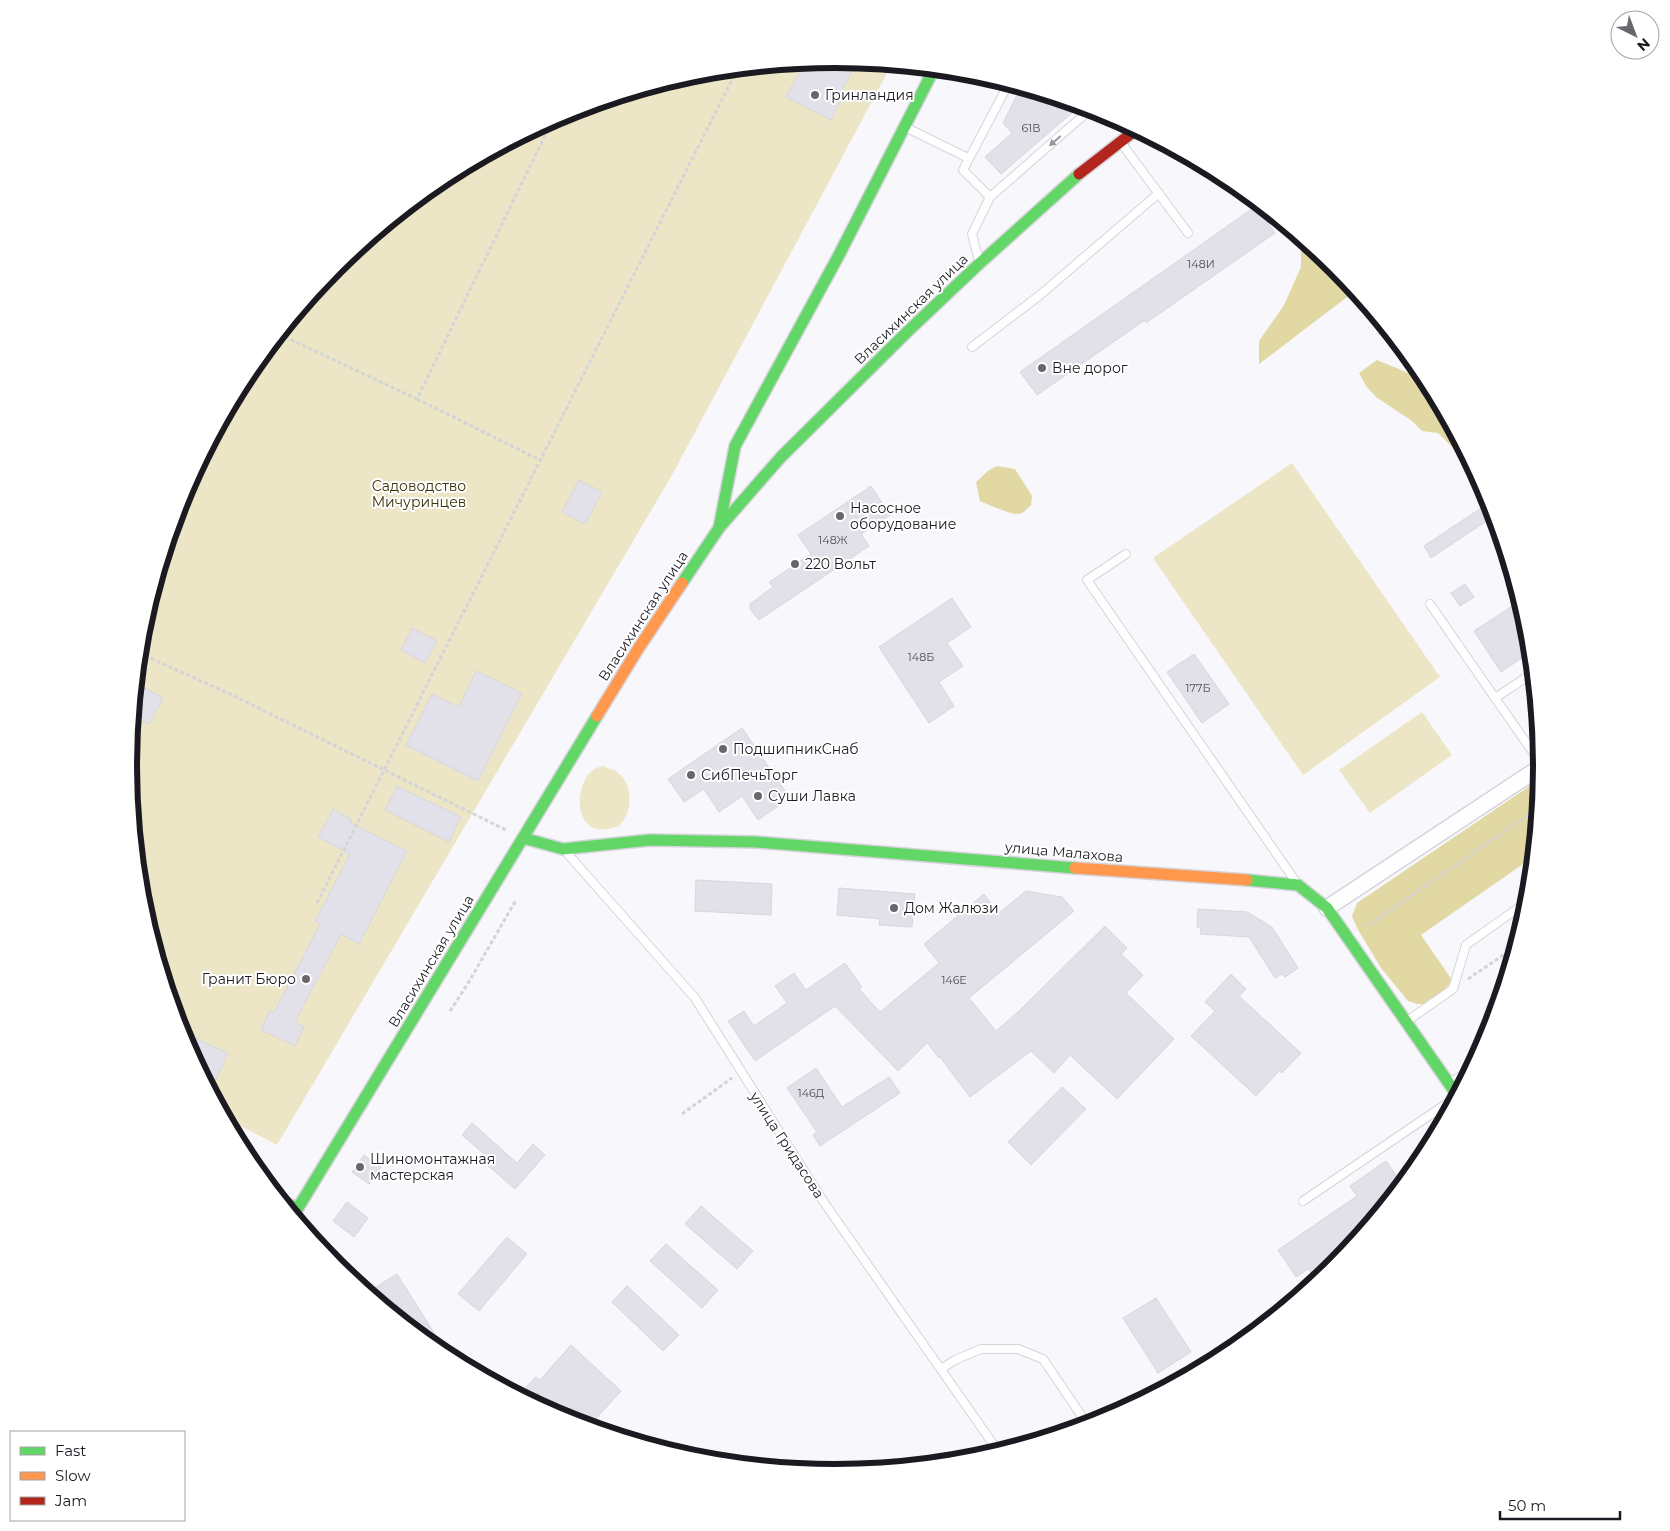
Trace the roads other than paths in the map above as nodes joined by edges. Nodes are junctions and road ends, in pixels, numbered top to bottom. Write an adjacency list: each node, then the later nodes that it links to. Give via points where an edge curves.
1 (931, 74): 4 (main road)
2 (1006, 89): 7 (lane)
3 (1085, 115): 9 (lane, one-way to 9)
4 (904, 126): 7 (lane); 13 (main road, via 736,446)
5 (1132, 134): 6 (main road, Власихинская улица)
6 (1120, 142): 8 (lane); 11 (main road, Власихинская улица)
7 (968, 158): 9 (lane, via 962,170)
8 (1159, 193): 10 (lane); 12 (lane, via 1040,295)
9 (990, 197): 11 (lane, via 972,234)
10 (1188, 233)
11 (980, 263): 13 (main road, Власихинская улица, via 781,457)
12 (972, 347)
13 (719, 528): 20 (main road, Власихинская улица, via 638,649)
14 (1126, 554): 22 (lane, via 1087,580)
15 (1430, 604): 17 (lane)
16 (1527, 677): 17 (lane)
17 (1495, 698): 18 (lane)
18 (1533, 752)
19 (1533, 771): 23 (street)
20 (523, 838): 21 (main road); 31 (main road, Власихинская улица)
21 (563, 849): 22 (main road, улица Малахова, via 650,840 756,842); 32 (lane, улица Гридасова, via 694,998 823,1201)
22 (1298, 885): 23 (main road)
23 (1327, 908): 25 (main road)
24 (1519, 908): 25 (lane, via 1466,945 1453,989)
25 (1407, 1021): 27 (main road)
26 (1459, 1077): 27 (lane)
27 (1449, 1084): 28 (main road)
28 (1452, 1090)
29 (1445, 1104): 30 (lane)
30 (1303, 1201)
31 (297, 1210)
32 (941, 1370): 33 (lane, via 981,1348 1018,1349 1043,1359); 34 (lane, улица Гридасова)
33 (1082, 1417)
34 (994, 1445)

